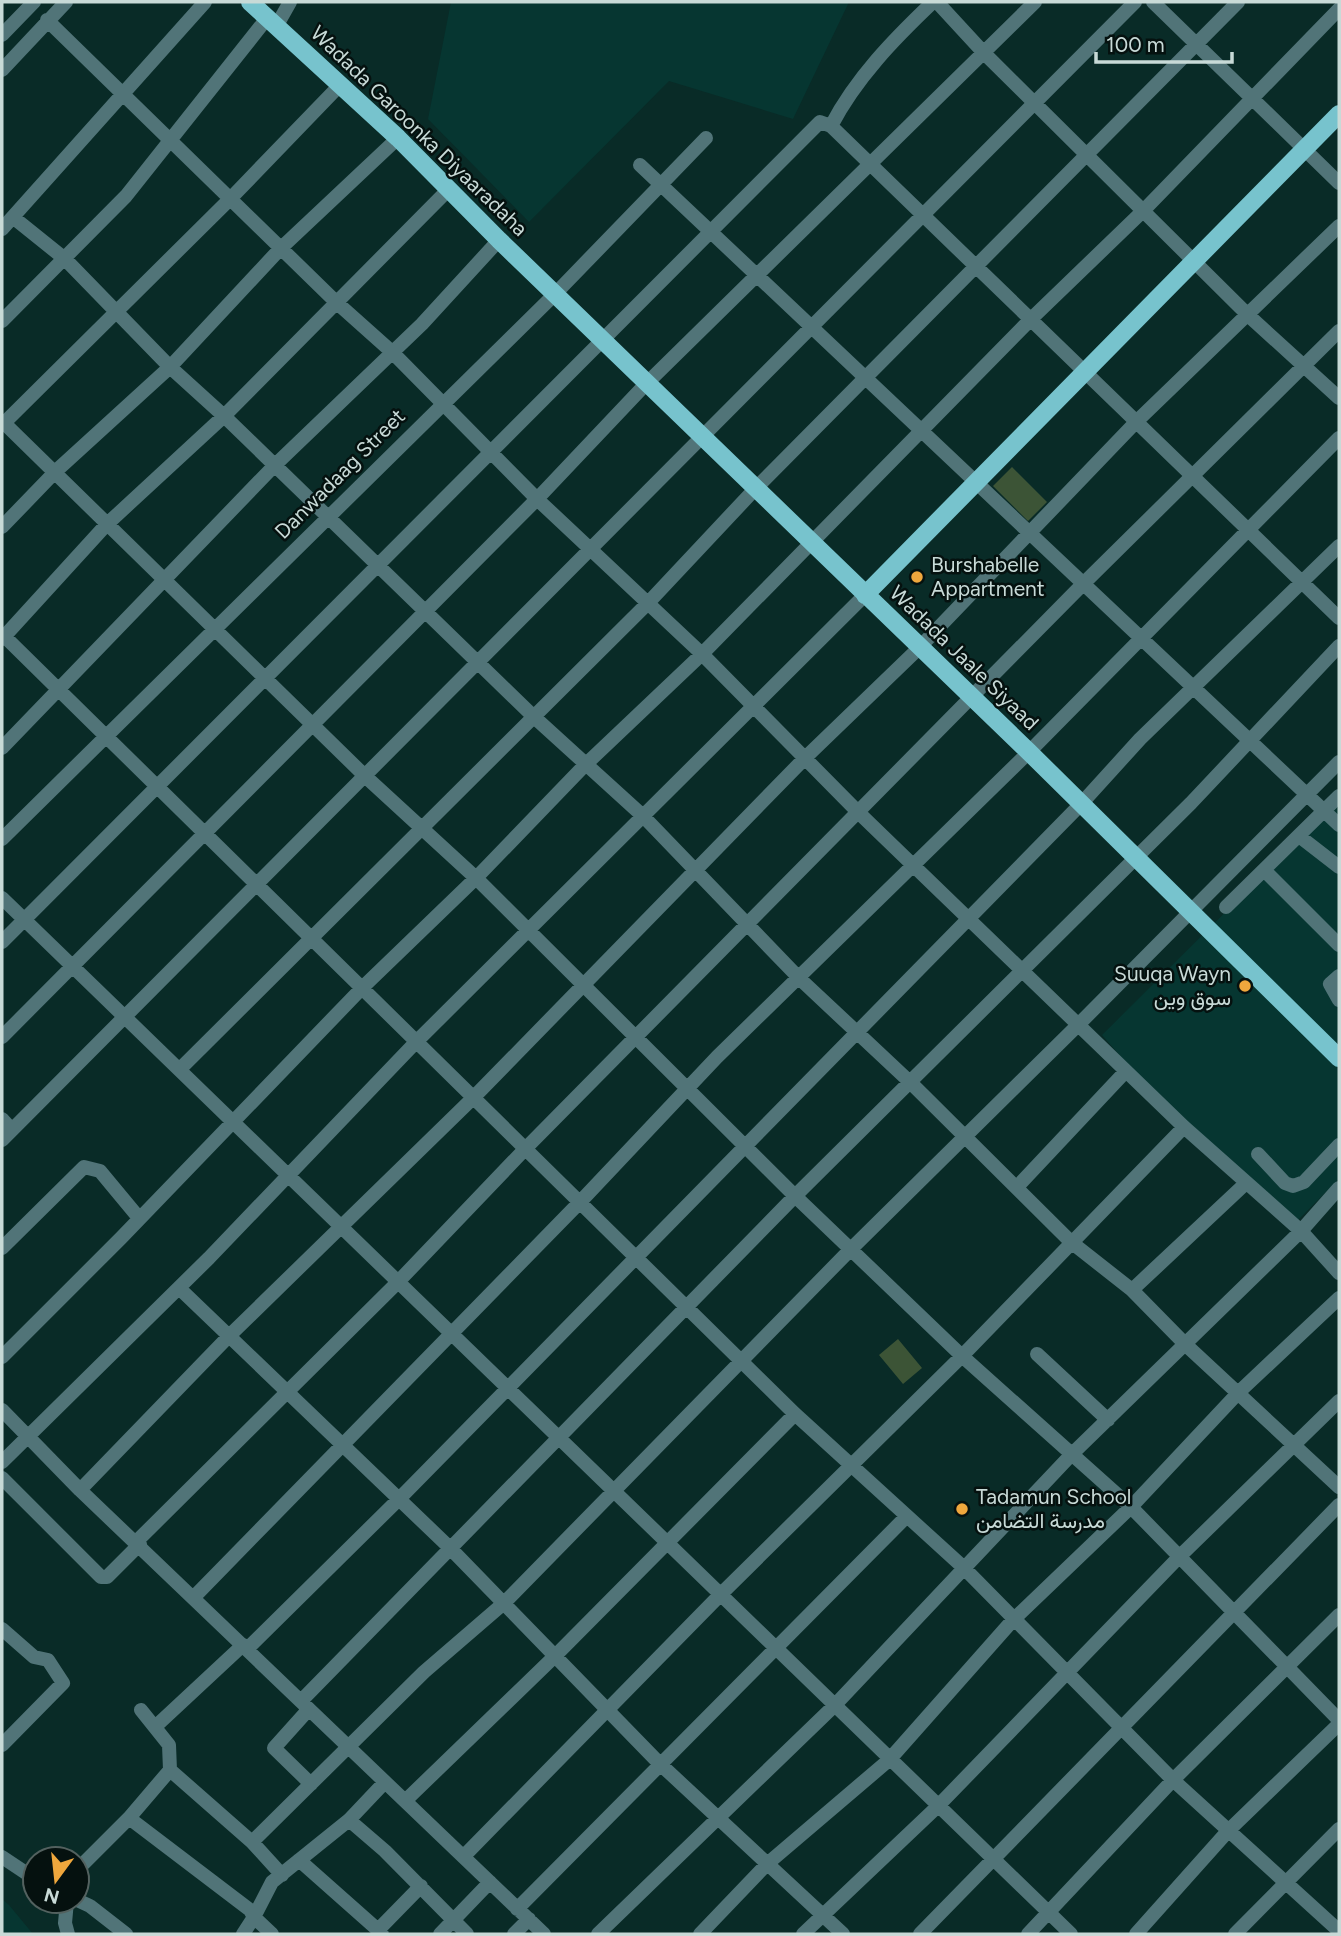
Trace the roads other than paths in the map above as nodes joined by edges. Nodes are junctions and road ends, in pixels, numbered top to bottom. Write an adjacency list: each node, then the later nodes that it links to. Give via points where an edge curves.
1 (34, 2): 14 (street)
2 (66, 2): 12 (street)
3 (205, 2): 19 (street)
4 (250, 2): 13 (main road, Wadada Garoonka Diyaaradaha)
5 (290, 2): 13 (street)
6 (935, 2): 16 (street); 23 (street, via 883,52)
7 (1035, 2): 16 (street)
8 (1135, 2): 21 (street)
9 (1153, 2): 15 (street)
10 (1238, 2): 15 (street)
11 (1339, 9): 20 (street)
12 (47, 20): 17 (street); 19 (street)
13 (272, 21): 18 (main road, Wadada Garoonka Diyaaradaha); 26 (street)
14 (2, 35)
15 (1196, 44): 20 (street); 28 (street)
16 (984, 53): 21 (street); 30 (street)
17 (2, 70)
18 (341, 84): 24 (main road, Wadada Garoonka Diyaaradaha); 34 (street)
19 (122, 93): 26 (street); 37 (street)
20 (1254, 96): 27 (street); 35 (street)
21 (1036, 103): 28 (street); 36 (street)
22 (1339, 114): 27 (main road)
23 (831, 126): 30 (street); 40 (street, via 820,122)
24 (398, 138): 33 (main road, Wadada Garoonka Diyaaradaha); 42 (street)
25 (706, 138): 32 (street, Danwadaag Street)
26 (169, 140): 34 (street); 43 (street, via 126,196)
27 (1306, 150): 31 (street); 44 (main road)
28 (1088, 155): 35 (street); 45 (street)
29 (640, 165): 32 (street)
30 (871, 166): 36 (street); 46 (street)
31 (1339, 183)
32 (660, 184): 40 (street); 47 (street, Danwadaag Street)
33 (448, 190): 41 (main road, Wadada Garoonka Diyaaradaha); 48 (street)
34 (231, 198): 42 (street); 49 (street)
35 (1144, 210): 44 (street); 51 (street)
36 (922, 215): 45 (street); 53 (street)
37 (14, 218): 39 (street); 43 (street)
38 (1339, 226): 50 (street)
39 (2, 229)
40 (710, 231): 46 (street); 55 (street)
41 (499, 240): 47 (main road, Wadada Garoonka Diyaaradaha); 56 (street)
42 (280, 249): 48 (street); 58 (street)
43 (65, 259): 49 (street); 52 (street)
44 (1196, 260): 50 (street); 59 (main road)
45 (975, 267): 51 (street); 60 (street)
46 (758, 276): 53 (street); 61 (street)
47 (555, 294): 55 (main road, Wadada Jaale Siyaad); 63 (street, Danwadaag Street)
48 (336, 302): 56 (street); 64 (street)
49 (116, 312): 58 (street); 66 (street)
50 (1249, 316): 57 (street); 65 (street)
51 (1030, 320): 59 (street); 67 (street)
52 (2, 321)
53 (811, 327): 60 (street); 68 (street)
54 (1339, 331): 57 (street)
55 (602, 339): 61 (main road, Wadada Jaale Siyaad); 70 (street)
56 (392, 352): 63 (street); 71 (street)
57 (1305, 366): 62 (street); 73 (street)
58 (170, 367): 64 (street); 72 (street)
59 (1085, 373): 65 (street); 74 (main road)
60 (865, 377): 67 (street); 75 (street)
61 (647, 383): 68 (main road, Wadada Jaale Siyaad); 76 (street)
62 (1339, 398)
63 (442, 402): 70 (street); 77 (street, Danwadaag Street)
64 (224, 416): 71 (street); 78 (street)
65 (1136, 422): 73 (street); 81 (street)
66 (3, 423): 72 (street)
67 (921, 430): 74 (street); 82 (street)
68 (703, 438): 75 (main road, Wadada Jaale Siyaad); 84 (street)
69 (1339, 438): 80 (street)
70 (490, 451): 76 (street); 85 (street)
71 (274, 466): 77 (street); 86 (street)
72 (56, 471): 78 (street); 79 (street)
73 (1193, 477): 80 (street); 88 (street)
74 (976, 483): 81 (street); 89 (main road)
75 (755, 489): 82 (main road, Wadada Jaale Siyaad); 90 (street)
76 (537, 499): 84 (street); 91 (street)
77 (326, 517): 85 (street); 93 (street, Danwadaag Street)
78 (106, 525): 86 (street); 94 (street)
79 (2, 527)
80 (1247, 529): 87 (street); 95 (street)
81 (1029, 533): 88 (street); 97 (street)
82 (811, 542): 89 (main road, Wadada Jaale Siyaad); 98 (street)
83 (1339, 546): 87 (street)
84 (590, 550): 90 (street); 99 (street)
85 (377, 565): 91 (street); 100 (street)
86 (161, 579): 93 (street); 102 (street)
87 (1301, 582): 92 (street); 101 (street)
88 (1083, 584): 95 (street); 103 (street)
89 (865, 595): 97 (main road, Wadada Jaale Siyaad); 104 (street)
90 (648, 603): 98 (street); 105 (street)
91 (425, 612): 99 (street); 106 (street)
92 (1339, 618)
93 (215, 628): 100 (street); 107 (street, Danwadaag Street)
94 (3, 637): 102 (street)
95 (1142, 639): 101 (street); 110 (street)
96 (1339, 646): 108 (street)
97 (919, 648): 103 (main road, Wadada Jaale Siyaad); 111 (street)
98 (702, 654): 104 (street); 113 (street)
99 (479, 663): 105 (street); 114 (street)
100 (266, 677): 106 (street); 115 (street)
101 (1195, 689): 108 (street); 118 (street, via 1140,739)
102 (57, 691): 107 (street); 109 (street)
103 (973, 698): 110 (main road, Wadada Jaale Siyaad); 120 (street)
104 (754, 707): 111 (street); 121 (street)
105 (533, 716): 113 (street); 123 (street)
106 (314, 725): 114 (street); 124 (street)
107 (104, 736): 115 (street); 126 (street, Danwadaag Street)
108 (1248, 739): 116 (street); 127 (street)
109 (2, 748)
110 (1029, 752): 118 (main road, Wadada Jaale Siyaad); 128 (street)
111 (806, 757): 120 (street); 130 (street)
112 (1339, 762): 116 (street)
113 (585, 765): 121 (street); 132 (street)
114 (366, 777): 123 (street); 133 (street)
115 (156, 787): 124 (street); 138 (street)
116 (1305, 793): 119 (street); 136 (street)
117 (1339, 796): 119 (street)
118 (1081, 804): 127 (main road, Wadada Jaale Siyaad); 137 (street)
119 (1324, 811): 122 (street); 125 (street)
120 (859, 813): 128 (street); 139 (street)
121 (643, 816): 130 (street); 140 (street)
122 (1339, 825)
123 (420, 828): 132 (street); 141 (street)
124 (204, 835): 133 (street); 144 (street)
125 (1298, 836): 129 (street); 131 (street)
126 (2, 839)
127 (1136, 858): 136 (main road, Wadada Jaale Siyaad); 145 (street)
128 (914, 866): 137 (street); 147 (street)
129 (1339, 867)
130 (693, 871): 139 (street); 148 (street)
131 (1265, 871): 135 (street); 143 (street)
132 (476, 878): 140 (street); 149 (street)
133 (257, 885): 141 (street); 151 (street)
134 (2, 898): 138 (street)
135 (1226, 907)
136 (1190, 912): 152 (street); 157 (main road, Wadada Jaale Siyaad)
137 (968, 918): 145 (street); 153 (street)
138 (25, 920): 142 (street); 144 (street)
139 (747, 923): 147 (street); 155 (street)
140 (529, 932): 148 (street); 156 (street)
141 (311, 938): 149 (street); 158 (street)
142 (2, 942)
143 (1339, 945)
144 (75, 967): 151 (street); 154 (street)
145 (1022, 968): 152 (street); 160 (street)
146 (1339, 976): 150 (street, via 1329,984)
147 (800, 979): 153 (street); 161 (street)
148 (583, 984): 155 (street); 162 (street)
149 (363, 988): 156 (street); 163 (street)
150 (1339, 1000)
151 (126, 1017): 158 (street); 165 (street)
152 (1079, 1025): 159 (street); 166 (street)
153 (855, 1032): 160 (street); 167 (street)
154 (2, 1037)
155 (637, 1039): 161 (street); 169 (street)
156 (416, 1042): 162 (street); 171 (street)
157 (1339, 1058)
158 (180, 1069): 163 (street)
159 (1126, 1071): 164 (street); 173 (street)
160 (911, 1083): 166 (street); 175 (street)
161 (687, 1087): 167 (street); 176 (street)
162 (473, 1098): 169 (street); 178 (street)
163 (233, 1122): 171 (street); 177 (street)
164 (1184, 1128): 172 (street); 180 (street)
165 (5, 1130)
166 (965, 1136): 173 (street); 182 (street)
167 (743, 1145): 175 (street); 183 (street)
168 (1339, 1145): 170 (street, via 1304,1182 1293,1186)
169 (526, 1148): 176 (street); 185 (street)
170 (1258, 1154)
171 (287, 1175): 178 (street); 186 (street)
172 (1245, 1184): 179 (street); 187 (street)
173 (1017, 1187): 180 (street)
174 (1339, 1188): 179 (street)
175 (795, 1196): 182 (street); 189 (street)
176 (581, 1201): 183 (street); 190 (street)
177 (139, 1218): 181 (street, via 100,1171 84,1167); 195 (street)
178 (342, 1228): 185 (street); 191 (street)
179 (1301, 1231): 184 (street); 192 (street)
180 (1071, 1242): 187 (street); 194 (street)
181 (2, 1248)
182 (851, 1249): 194 (street); 196 (street)
183 (636, 1258): 189 (street); 197 (street)
184 (1339, 1273)
185 (397, 1283): 190 (street); 199 (street)
186 (179, 1288): 191 (street); 204 (street)
187 (1132, 1290): 192 (street)
188 (1339, 1298): 198 (street)
189 (685, 1307): 196 (street); 205 (street)
190 (452, 1334): 197 (street); 206 (street)
191 (229, 1336): 199 (street); 213 (street)
192 (1186, 1345): 198 (street); 203 (street)
193 (1037, 1354): 203 (street)
194 (962, 1356): 208 (street); 210 (street)
195 (2, 1357)
196 (741, 1360): 202 (street); 214 (street)
197 (506, 1387): 205 (street); 215 (street)
198 (1239, 1392): 207 (street); 217 (street)
199 (287, 1393): 206 (street); 219 (street)
200 (1339, 1401): 207 (street)
201 (2, 1410): 204 (street)
202 (795, 1414): 210 (street); 220 (street)
203 (1108, 1420): 208 (street)
204 (27, 1436): 209 (street); 213 (street)
205 (557, 1437): 214 (street); 221 (street)
206 (343, 1445): 215 (street); 225 (street)
207 (1294, 1446): 212 (street); 222 (street)
208 (1071, 1455): 217 (street); 223 (street)
209 (2, 1462)
210 (851, 1466): 218 (street); 224 (street)
211 (2, 1478): 219 (street, via 101,1577 107,1577)
212 (1339, 1487)
213 (80, 1490): 219 (street)
214 (614, 1491): 220 (street); 226 (street)
215 (399, 1499): 221 (street); 231 (street)
216 (1339, 1505): 227 (street)
217 (1131, 1507): 222 (street); 229 (street)
218 (906, 1517): 223 (street); 232 (street)
219 (138, 1543): 225 (street)
220 (667, 1545): 224 (street); 233 (street)
221 (449, 1548): 226 (street); 236 (street)
222 (1180, 1556): 227 (street); 235 (street)
223 (963, 1567): 229 (street); 237 (street)
224 (720, 1595): 232 (street); 238 (street)
225 (194, 1597): 231 (street)
226 (504, 1603): 233 (street); 244 (street, via 424,1672)
227 (1236, 1611): 234 (street); 242 (street)
228 (1339, 1615): 234 (street)
229 (1013, 1620): 235 (street); 245 (street)
230 (2, 1629): 243 (street, via 34,1657 48,1660 63,1684)
231 (245, 1647): 236 (street); 241 (street)
232 (776, 1648): 237 (street); 246 (street)
233 (556, 1655): 238 (street); 251 (street)
234 (1288, 1666): 240 (street); 248 (street)
235 (1065, 1673): 242 (street); 252 (street)
236 (305, 1705): 244 (street); 250 (street, via 274,1748)
237 (834, 1706): 245 (street); 253 (street)
238 (609, 1709): 246 (street); 260 (street)
239 (141, 1710): 241 (street)
240 (1339, 1722): 257 (street)
241 (156, 1726): 247 (street, via 169,1745)
242 (1119, 1728): 248 (street); 262 (street)
243 (2, 1745)
244 (351, 1747): 249 (street); 250 (street)
245 (889, 1759): 252 (street); 264 (street)
246 (659, 1763): 253 (street); 271 (street)
247 (170, 1770): 254 (street); 258 (street)
248 (1173, 1780): 257 (street); 272 (street)
249 (385, 1782): 251 (street); 255 (street)
250 (311, 1784): 258 (street)
251 (405, 1801): 260 (street)
252 (937, 1807): 262 (street); 274 (street)
253 (718, 1816): 264 (street); 288 (street)
254 (129, 1818): 259 (street); 275 (street)
255 (349, 1820): 263 (street); 269 (street)
256 (1339, 1829): 268 (street)
257 (1228, 1831): 268 (street); 295 (street)
258 (252, 1842): 266 (street)
259 (91, 1856)
260 (464, 1856): 267 (street)
261 (2, 1857): 265 (street)
262 (995, 1859): 272 (street); 292 (street)
263 (299, 1860): 266 (street); 279 (street)
264 (767, 1864): 274 (street); 289 (street)
265 (21, 1870)
266 (282, 1875): 275 (street, via 272,1882)
267 (489, 1882): 271 (street); 277 (street)
268 (1286, 1882): 278 (street); 296 (street)
269 (421, 1886): 277 (street); 279 (street)
270 (91, 1907): 281 (street)
271 (517, 1909): 276 (street)
272 (1048, 1913): 293 (street); 294 (street)
273 (66, 1915): 280 (street)
274 (823, 1915): 290 (street); 291 (street)
275 (254, 1917): 282 (street); 283 (street)
276 (528, 1919): 286 (street); 287 (street)
277 (452, 1921): 284 (street); 285 (street)
278 (1339, 1931)
279 (380, 1932)
280 (68, 1934)
281 (126, 1934)
282 (243, 1934)
283 (272, 1934)
284 (440, 1934)
285 (467, 1934)
286 (514, 1934)
287 (544, 1934)
288 (598, 1934)
289 (699, 1934)
290 (803, 1934)
291 (843, 1934)
292 (920, 1934)
293 (1028, 1934)
294 (1071, 1934)
295 (1136, 1934)
296 (1234, 1934)

